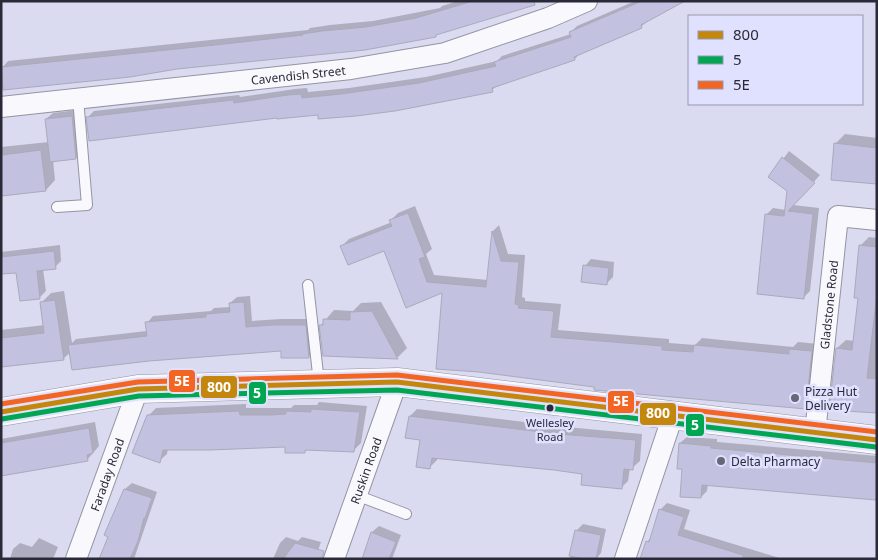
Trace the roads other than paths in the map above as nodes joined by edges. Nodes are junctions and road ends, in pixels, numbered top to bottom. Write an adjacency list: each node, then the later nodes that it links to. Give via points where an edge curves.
1 (587, 1): 2 (street, Cavendish Street, via 548,18 445,53 351,69)
2 (78, 98): 3 (street, Cavendish Street); 4 (lane, via 87,205)
3 (1, 107)
4 (58, 207)
5 (877, 220): 12 (street, Gladstone Road, via 838,216)
6 (308, 285): 8 (lane)
7 (397, 382): 8 (main road); 11 (main road); 14 (street, Ruskin Road)
8 (319, 384): 9 (main road)
9 (138, 389): 10 (main road); 16 (street, Faraday Road)
10 (1, 412)
11 (673, 415): 12 (main road); 18 (street)
12 (815, 433): 13 (main road)
13 (877, 440)
14 (356, 495): 15 (lane); 17 (street, Ruskin Road)
15 (406, 514)
16 (76, 559)
17 (334, 559)
18 (625, 559)

